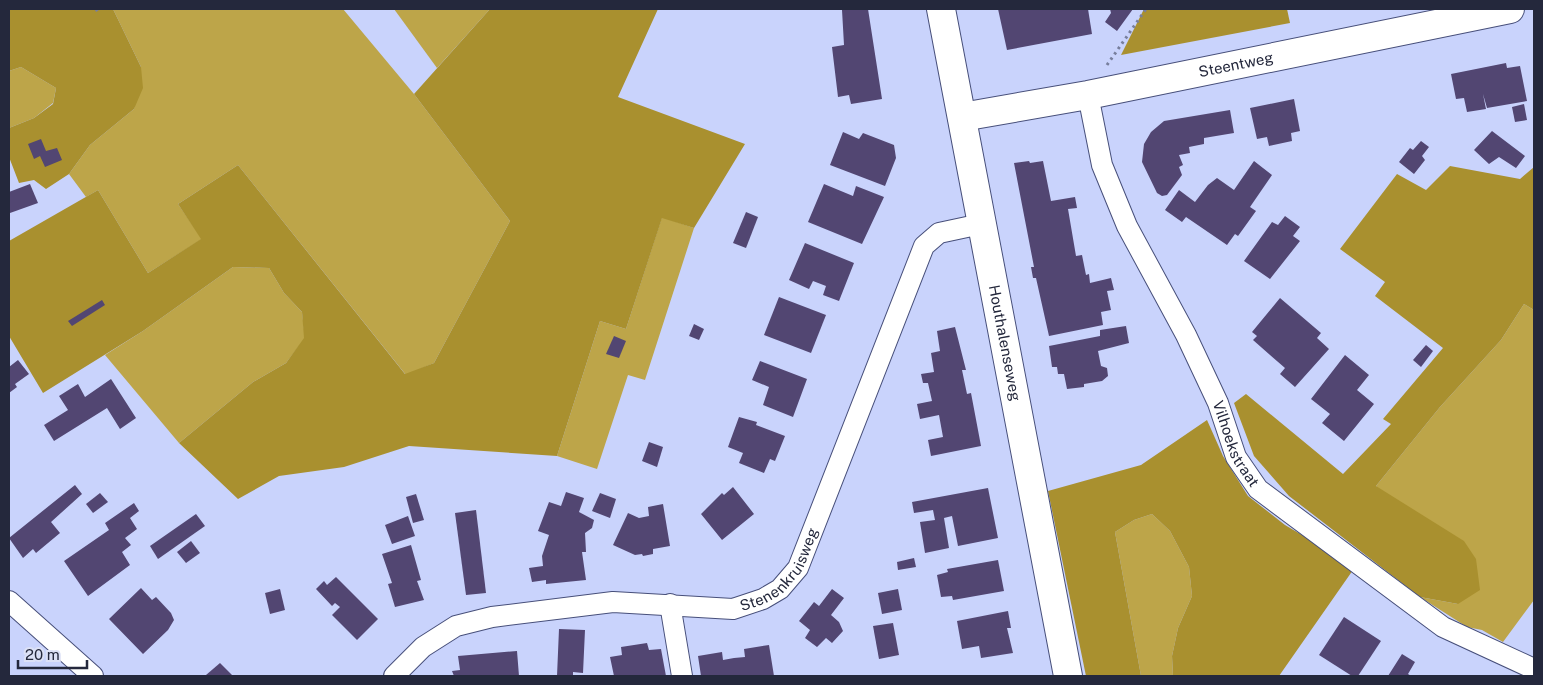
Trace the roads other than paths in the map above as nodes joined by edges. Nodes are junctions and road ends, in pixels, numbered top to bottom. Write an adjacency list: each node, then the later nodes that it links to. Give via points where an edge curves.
1 (942, 9): 4 (street, Houthalenseweg)
2 (1510, 9): 3 (street, Steentweg)
3 (1097, 92): 4 (street, Steentweg); 8 (street, Vilhoekstraat, via 1102,164 1127,226 1186,335 1218,403 1236,457 1258,489 1443,627)
4 (962, 117): 5 (street, Houthalenseweg)
5 (981, 224): 7 (street, Stenenkruisweg, via 939,233 924,246 798,568 780,589 763,599 733,609); 12 (street, Houthalenseweg)
6 (9, 601): 9 (street)
7 (670, 604): 10 (street, Stenenkruisweg, via 613,602 492,617 456,626 423,648); 11 (street)
8 (1534, 669)
9 (93, 676)
10 (394, 676)
11 (682, 676)
12 (1068, 676)

